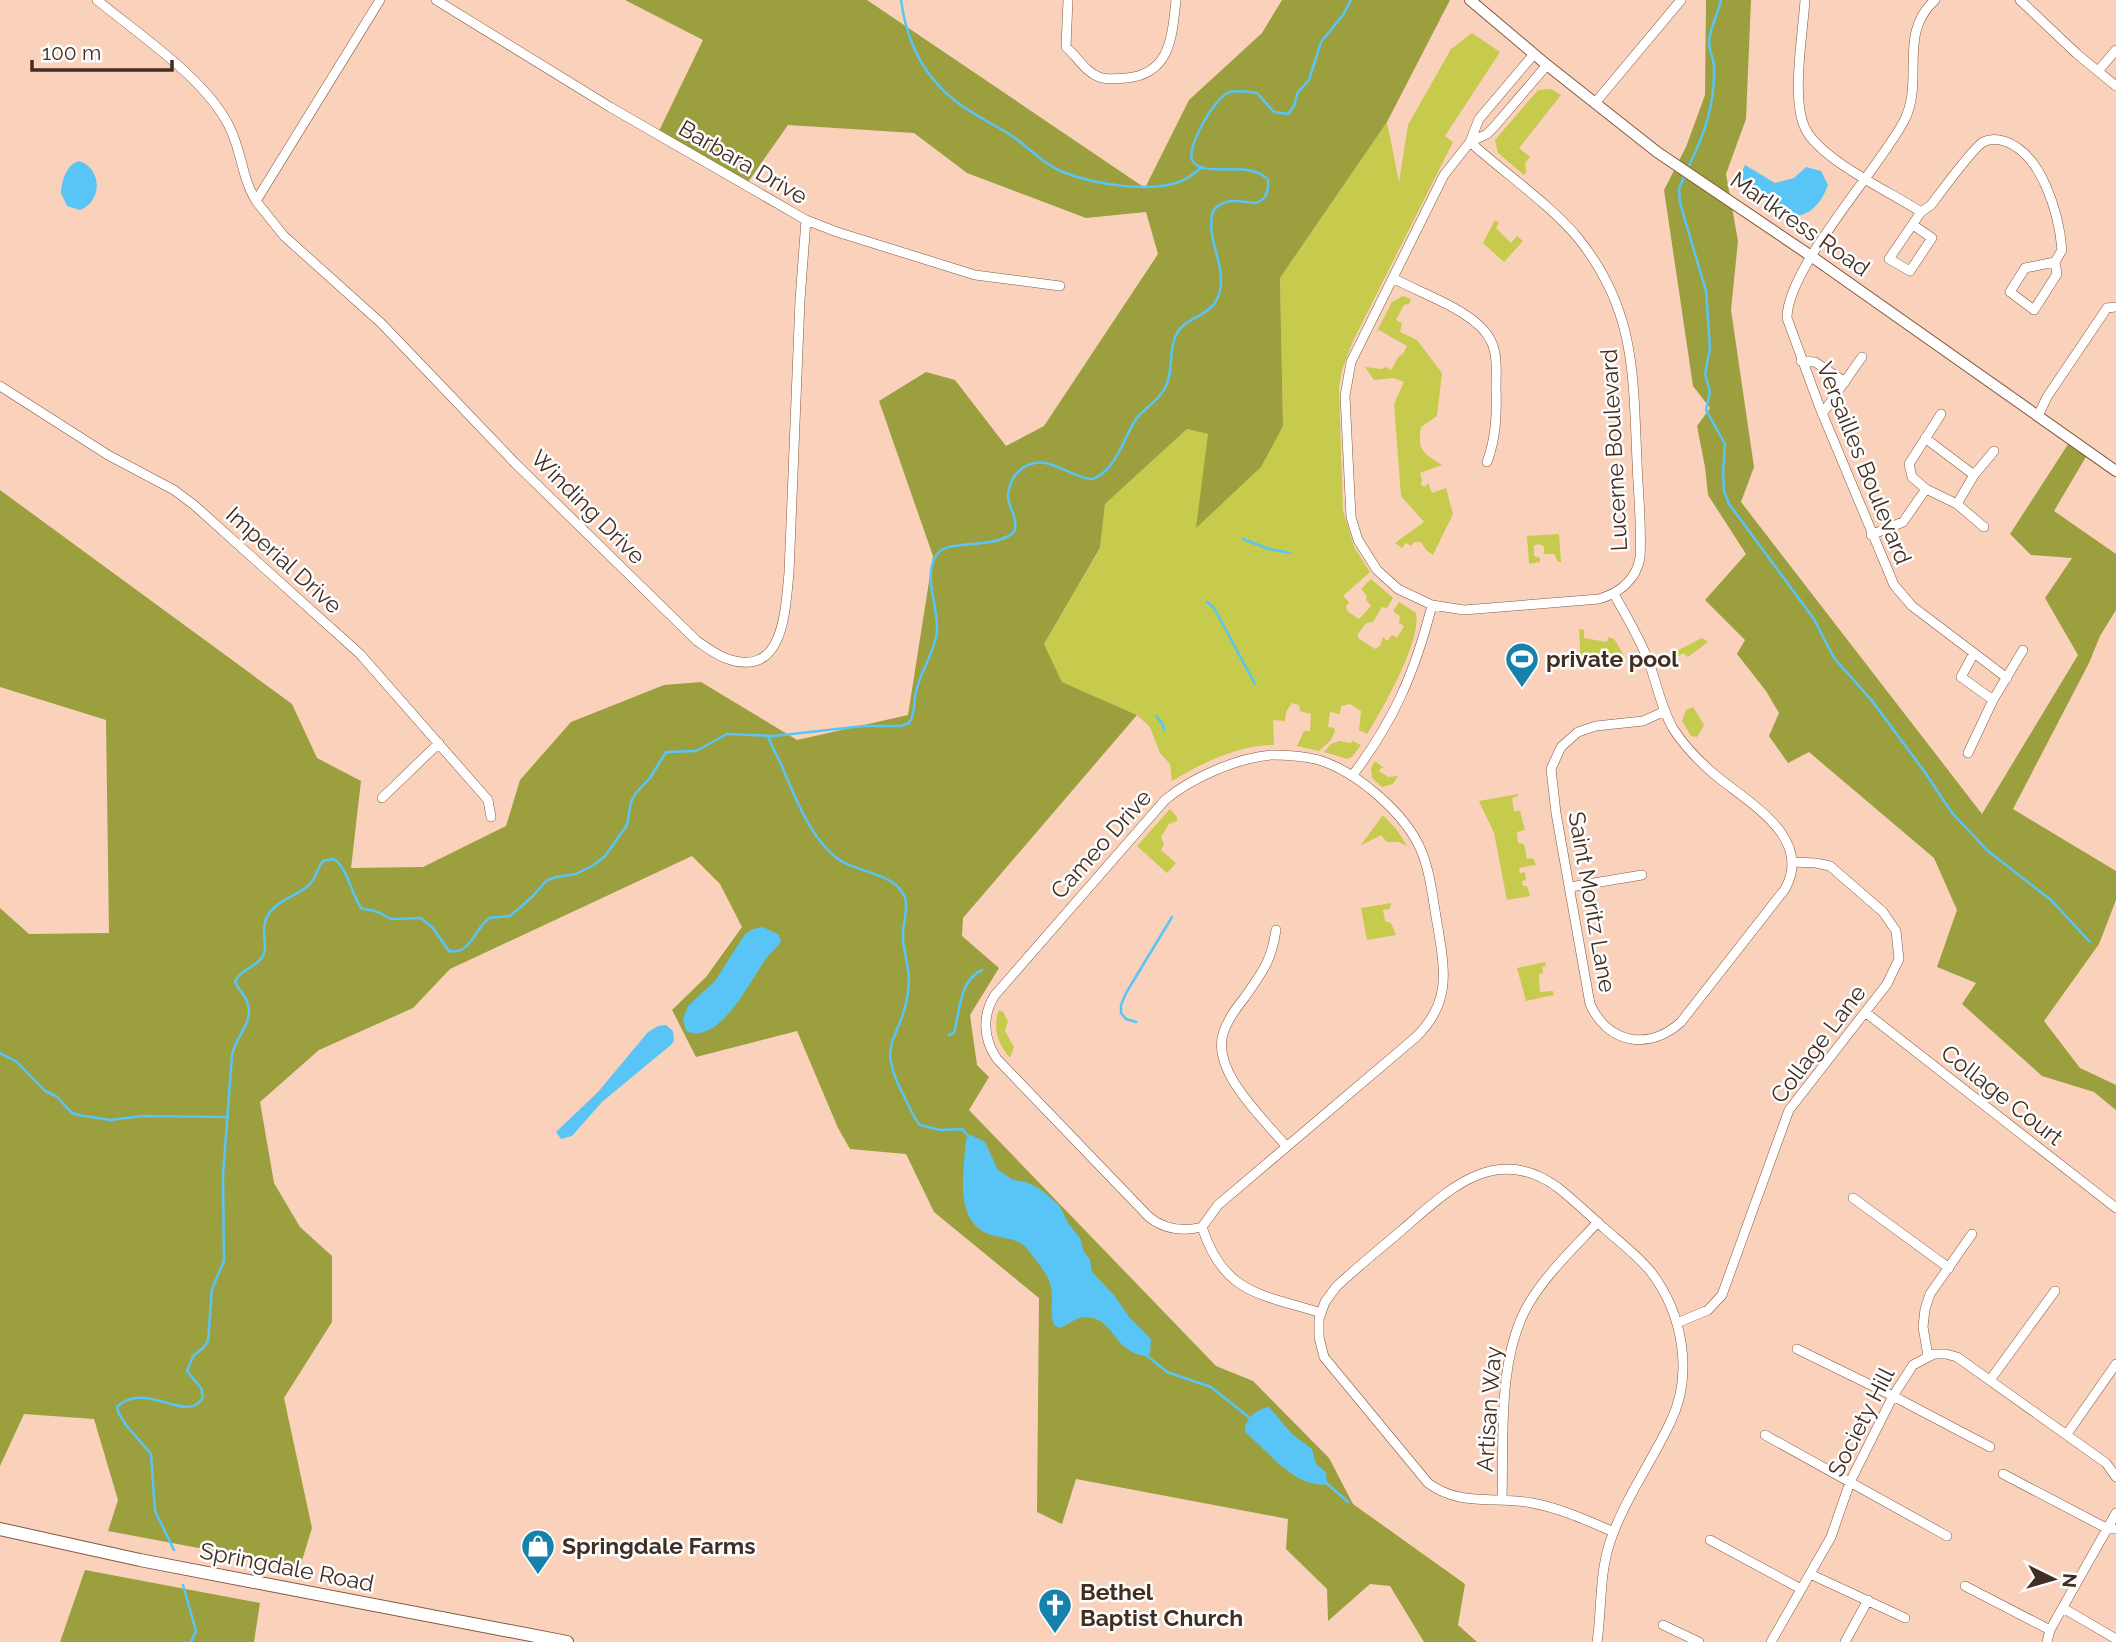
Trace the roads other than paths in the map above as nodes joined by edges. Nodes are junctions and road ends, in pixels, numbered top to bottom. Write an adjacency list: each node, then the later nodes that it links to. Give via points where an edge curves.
1 (97, 0): 19 (street, via 214,102 234,136 244,178)
2 (380, 0): 19 (street)
3 (436, 0): 21 (street, Barbara Drive)
4 (1068, 0): 5 (street, via 1066,47 1090,72 1114,80 1149,71 1167,52)
5 (1176, 0)
6 (1470, 0): 12 (street, Marlkress Road)
7 (1681, 0): 16 (street)
8 (1805, 0): 18 (street, via 1798,85 1804,128 1820,147)
9 (1935, 0): 18 (street, Versailles Boulevard, via 1918,20 1905,119)
10 (2020, 0): 14 (street)
11 (2116, 50): 14 (street)
12 (1534, 54): 13 (street, Marlkress Road); 17 (street, via 1479,118)
13 (1547, 65): 16 (street, Marlkress Road); 17 (street, via 1490,131)
14 (2098, 71): 15 (street)
15 (2116, 86)
16 (1595, 103): 23 (street, Marlkress Road, via 1670,161)
17 (1470, 142): 25 (street, via 1444,175); 44 (street, Lucerne Boulevard, via 1576,235 1605,278 1625,326 1633,370 1640,546 1635,572)
18 (1865, 181): 20 (street); 23 (street, Versailles Boulevard)
19 (256, 201): 21 (street, Winding Drive, via 284,236 381,323 515,463 697,641 723,657 750,663 775,647 785,615)
20 (1921, 212): 22 (street); 24 (street, via 1981,143 1999,139 2010,143 2037,165 2051,201 2062,250)
21 (806, 220): 26 (street, Barbara Drive, via 975,275)
22 (1913, 225): 22 (street, via 1889,259 1910,271 1932,238)
23 (1811, 256): 29 (street, Versailles Boulevard, via 1787,306); 34 (street, Marlkress Road)
24 (2055, 262): 24 (street, via 2025,268 2010,292 2034,310 2057,274)
25 (1393, 278): 37 (street, via 1470,318 1492,341 1496,418); 45 (street, via 1346,379 1349,505 1358,540 1377,570 1398,589)
26 (1060, 286)
27 (2116, 307): 34 (street, via 2107,308)
28 (1862, 357): 30 (street)
29 (1801, 361): 30 (street, via 1815,362); 32 (street, Versailles Boulevard)
30 (1845, 382): 32 (street)
31 (0, 386): 51 (street, Imperial Drive, via 194,505 360,654)
32 (1822, 414): 43 (street, Versailles Boulevard)
33 (1941, 414): 35 (street)
34 (2039, 416): 38 (street, Marlkress Road)
35 (1925, 438): 39 (street); 40 (street, via 1909,464 1912,477)
36 (1994, 452): 39 (street)
37 (1487, 462)
38 (2116, 471)
39 (1974, 475): 41 (street)
40 (1926, 489): 41 (street); 43 (street, via 1903,522)
41 (1957, 504): 42 (street)
42 (1984, 527)
43 (1871, 535): 47 (street, Versailles Boulevard, via 1903,598)
44 (1614, 594): 45 (street, via 1591,601 1505,608 1464,610); 50 (street, via 1645,652)
45 (1432, 605): 53 (street, via 1402,696)
46 (2023, 650): 48 (street)
47 (1974, 653): 48 (street, Versailles Boulevard); 49 (street, via 1961,677)
48 (2007, 678): 49 (street)
49 (1993, 700): 52 (street)
50 (1665, 711): 56 (street, via 1694,756 1777,827 1790,848); 58 (street, Saint Moritz Lane, via 1643,721 1584,730 1568,739 1557,754 1551,776)
51 (439, 743): 54 (street); 55 (street, Imperial Drive, via 488,800)
52 (1968, 753)
53 (1352, 776): 61 (street, Cameo Drive, via 1394,811 1421,850 1444,962 1443,991 1421,1032); 65 (street, Cameo Drive, via 1318,760 1271,755 1239,762 1179,789 1156,809 989,1005 987,1034 1004,1067 1153,1220 1174,1229)
54 (382, 798)
55 (491, 817)
56 (1792, 862): 58 (street, Saint Moritz Lane, via 1785,889 1681,1022 1648,1040 1616,1034 1593,1011); 60 (street, Collage Lane, via 1823,864 1836,870 1893,925 1899,943 1897,965)
57 (1642, 875): 58 (street)
58 (1570, 887)
59 (1276, 930): 61 (street, via 1269,960 1229,1018 1221,1050 1231,1080)
60 (1865, 1012): 63 (street, Collage Court); 70 (street, Collage Lane, via 1789,1110 1722,1295 1708,1310)
61 (1286, 1146): 65 (street, Cameo Drive, via 1217,1205)
62 (1853, 1198): 67 (street)
63 (2116, 1208)
64 (1598, 1222): 69 (street, via 1542,1178 1514,1170 1476,1174 1451,1188 1343,1281); 70 (street, via 1652,1274); 82 (street, Artisan Way, via 1537,1292 1514,1337 1507,1367)
65 (1202, 1227): 69 (street, via 1216,1257 1239,1284)
66 (1972, 1234): 67 (street)
67 (1949, 1268): 72 (street, via 1925,1309)
68 (2056, 1291): 74 (street)
69 (1321, 1313): 82 (street, via 1318,1329 1327,1362 1428,1483 1458,1498)
70 (1677, 1323): 86 (street, via 1683,1368 1678,1405)
71 (1797, 1349): 75 (street)
72 (1928, 1356): 74 (street, Society Hill, via 1957,1357); 75 (street, Society Hill, via 1913,1364)
73 (2116, 1364): 76 (street)
74 (1990, 1380): 76 (street, Society Hill)
75 (1893, 1396): 78 (street); 81 (street, Society Hill)
76 (2067, 1434): 80 (street, Society Hill, via 2106,1463)
77 (1765, 1435): 81 (street)
78 (1990, 1447)
79 (2003, 1474): 85 (street)
80 (2116, 1477)
81 (1850, 1482): 87 (street); 89 (street, Society Hill, via 1831,1537)
82 (1502, 1500): 86 (street, via 1542,1505)
83 (2116, 1513): 85 (street)
84 (0, 1529): 98 (main road, Springdale Road)
85 (2112, 1529): 93 (street)
86 (1614, 1532): 99 (street, via 1603,1574)
87 (1947, 1536)
88 (1710, 1540): 91 (street)
89 (1810, 1574): 91 (street, Society Hill); 92 (street)
90 (1965, 1586): 96 (street)
91 (1801, 1589): 101 (street, Society Hill)
92 (1868, 1600): 94 (street); 102 (street)
93 (2063, 1608): 96 (street); 97 (street)
94 (1905, 1618)
95 (1663, 1625): 100 (street)
96 (2050, 1630): 103 (street)
97 (2116, 1639)
98 (568, 1642)
99 (1597, 1642)
100 (1699, 1642)
101 (1771, 1642)
102 (1845, 1642)
103 (2047, 1642)

